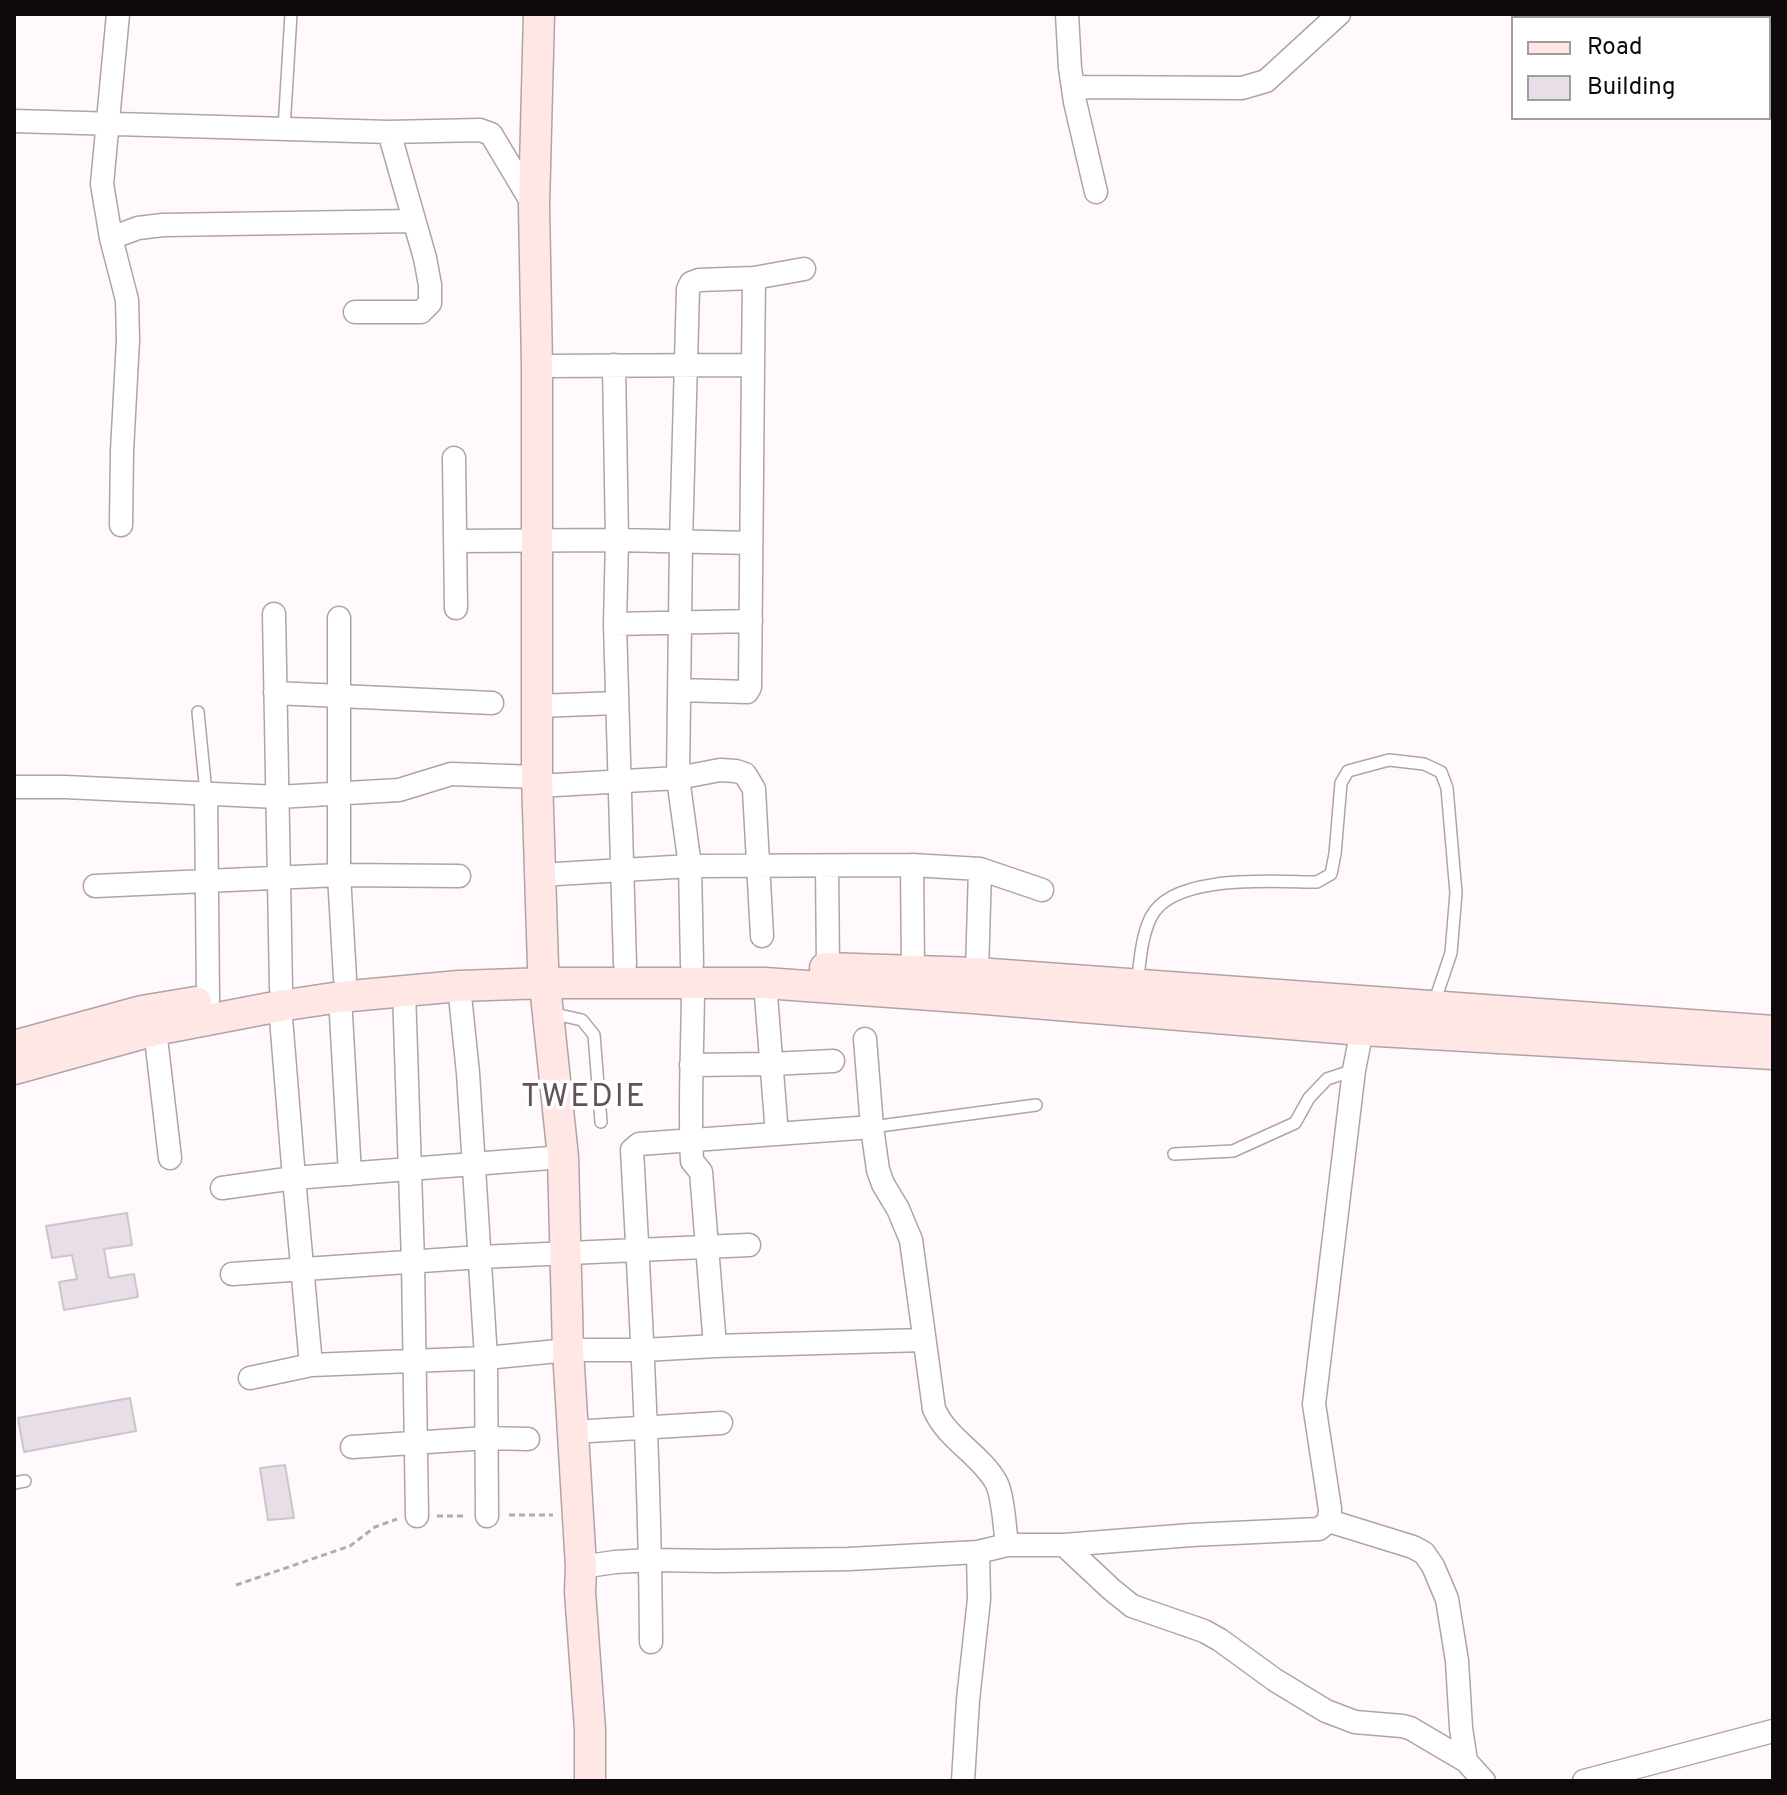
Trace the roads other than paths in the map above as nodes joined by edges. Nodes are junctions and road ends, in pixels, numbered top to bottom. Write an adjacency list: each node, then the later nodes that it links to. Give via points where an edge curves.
1 (118, 14): 8 (street)
2 (291, 14): 9 (lane)
3 (539, 14): 12 (street)
4 (1067, 14): 6 (street)
5 (1339, 14): 6 (street, via 1266,81 1242,88)
6 (1073, 87): 11 (street)
7 (14, 121): 8 (street)
8 (109, 125): 9 (street); 14 (street, via 102,184)
9 (284, 129): 10 (street)
10 (389, 132): 12 (street, via 491,134); 13 (street)
11 (1096, 192)
12 (534, 206): 20 (street)
13 (413, 221): 14 (street, via 163,225); 17 (street, via 425,258 430,303 421,312)
14 (111, 238): 23 (street, via 127,300)
15 (804, 269): 16 (street)
16 (754, 278): 19 (street); 21 (street, via 691,283)
17 (355, 312)
18 (614, 365): 20 (street); 21 (street); 25 (street)
19 (753, 365): 21 (street); 28 (street)
20 (537, 366): 24 (street)
21 (686, 366): 27 (street)
22 (454, 458): 26 (street)
23 (121, 525)
24 (536, 540): 25 (street); 26 (street); 40 (street)
25 (617, 540): 27 (street); 34 (street)
26 (455, 541): 29 (street)
27 (681, 542): 28 (street); 33 (street)
28 (751, 543): 32 (street)
29 (456, 608)
30 (274, 614): 36 (street)
31 (339, 618): 37 (street)
32 (751, 621): 33 (street); 35 (street, via 747,692)
33 (680, 623): 34 (street); 35 (street)
34 (615, 624): 39 (street)
35 (680, 690): 42 (street)
36 (275, 693): 37 (street); 48 (street)
37 (339, 696): 38 (street); 47 (street)
38 (492, 703)
39 (617, 703): 40 (street); 43 (street)
40 (537, 706): 44 (street)
41 (198, 712): 46 (lane)
42 (678, 778): 43 (street); 50 (street); 51 (street, via 720,770 745,774 754,789)
43 (618, 780): 44 (street); 54 (street)
44 (538, 782): 47 (street, via 451,774 399,790); 56 (street)
45 (14, 787): 46 (street)
46 (206, 793): 48 (street); 59 (street)
47 (339, 795): 48 (street); 55 (street)
48 (278, 797): 58 (street)
49 (912, 865): 52 (street); 53 (street); 65 (street)
50 (690, 866): 51 (street); 54 (street); 68 (street)
51 (758, 866): 52 (street); 62 (street)
52 (827, 866): 64 (street)
53 (980, 869): 61 (street); 66 (street)
54 (621, 871): 56 (street); 63 (street)
55 (339, 875): 57 (street); 58 (street); 72 (street)
56 (540, 875): 67 (street)
57 (459, 876)
58 (278, 878): 59 (street); 74 (street)
59 (206, 880): 60 (street); 75 (street)
60 (95, 886)
61 (1042, 890)
62 (762, 936)
63 (625, 964): 67 (street); 68 (street)
64 (828, 968): 65 (street); 68 (street)
65 (913, 971): 66 (street)
66 (977, 973): 70 (street)
67 (545, 974): 68 (street); 71 (street); 72 (street, via 458,968); 77 (street)
68 (692, 974): 69 (street); 86 (street)
69 (765, 983): 79 (street); 85 (street)
70 (1137, 985): 76 (street); 76 (lane, via 1151,916 1165,900 1218,883 1317,882 1331,874 1341,783 1348,771 1389,760 1441,772 1447,788 1456,893 1451,953)
71 (459, 986): 73 (street); 97 (street)
72 (343, 988): 73 (street); 74 (street); 99 (street)
73 (404, 991): 98 (street)
74 (281, 997): 75 (street); 78 (street); 100 (street)
75 (208, 1000): 82 (street, via 142,1011)
76 (1433, 1006): 80 (street)
77 (549, 1013): 90 (lane, via 582,1020 594,1035); 95 (street)
78 (155, 1030): 87 (street); 96 (street)
79 (1362, 1030): 83 (street); 88 (street)
80 (1773, 1031)
81 (865, 1039): 91 (street)
82 (14, 1046)
83 (1773, 1054)
84 (833, 1061): 85 (street)
85 (771, 1064): 86 (street); 92 (street)
86 (691, 1065): 93 (street)
87 (14, 1069)
88 (1354, 1070): 94 (lane, via 1327,1079 1295,1123 1233,1151); 127 (street, via 1314,1404)
89 (1036, 1105): 91 (lane)
90 (601, 1122)
91 (872, 1127): 92 (street); 110 (street, via 878,1170 911,1240)
92 (777, 1134): 93 (street)
93 (691, 1140): 103 (street, via 692,1161 701,1172); 104 (street, via 639,1144 632,1150)
94 (1174, 1154)
95 (563, 1157): 97 (street); 105 (street)
96 (170, 1158)
97 (472, 1165): 98 (street); 106 (street)
98 (410, 1169): 99 (street); 107 (street)
99 (350, 1174): 100 (street)
100 (294, 1178): 101 (street); 108 (street)
101 (222, 1188)
102 (749, 1245): 103 (street)
103 (707, 1247): 104 (street); 111 (street)
104 (637, 1250): 105 (street); 113 (street)
105 (564, 1253): 106 (street); 112 (street)
106 (480, 1257): 107 (street); 114 (street)
107 (413, 1262): 108 (street); 115 (street)
108 (302, 1268): 109 (street); 116 (street)
109 (232, 1274)
110 (923, 1340): 111 (street); 128 (street, via 934,1409 940,1423 998,1485)
111 (715, 1346): 113 (street)
112 (568, 1350): 113 (street); 114 (street); 120 (street)
113 (644, 1350): 119 (street)
114 (486, 1358): 115 (street); 121 (street)
115 (415, 1360): 116 (street); 123 (street)
116 (311, 1365): 117 (street)
117 (250, 1378)
118 (721, 1423): 119 (street)
119 (646, 1427): 120 (street); 131 (street)
120 (573, 1432): 132 (street)
121 (487, 1438): 122 (street); 123 (street); 126 (street)
122 (528, 1439)
123 (416, 1443): 124 (street); 125 (street)
124 (352, 1447)
125 (417, 1516)
126 (487, 1516)
127 (1329, 1521): 129 (street, via 1319,1529); 135 (street, via 1413,1547 1433,1566 1447,1599)
128 (1007, 1545): 129 (street); 130 (street)
129 (1064, 1545): 135 (street, via 1132,1606 1204,1631 1326,1711 1355,1722 1410,1728)
130 (978, 1552): 131 (street); 137 (street, via 979,1599)
131 (651, 1560): 132 (street); 133 (street)
132 (581, 1567): 136 (street)
133 (651, 1642)
134 (1773, 1731): 139 (street)
135 (1466, 1761): 138 (street)
136 (590, 1781)
137 (963, 1781)
138 (1484, 1781)
139 (1584, 1781)

